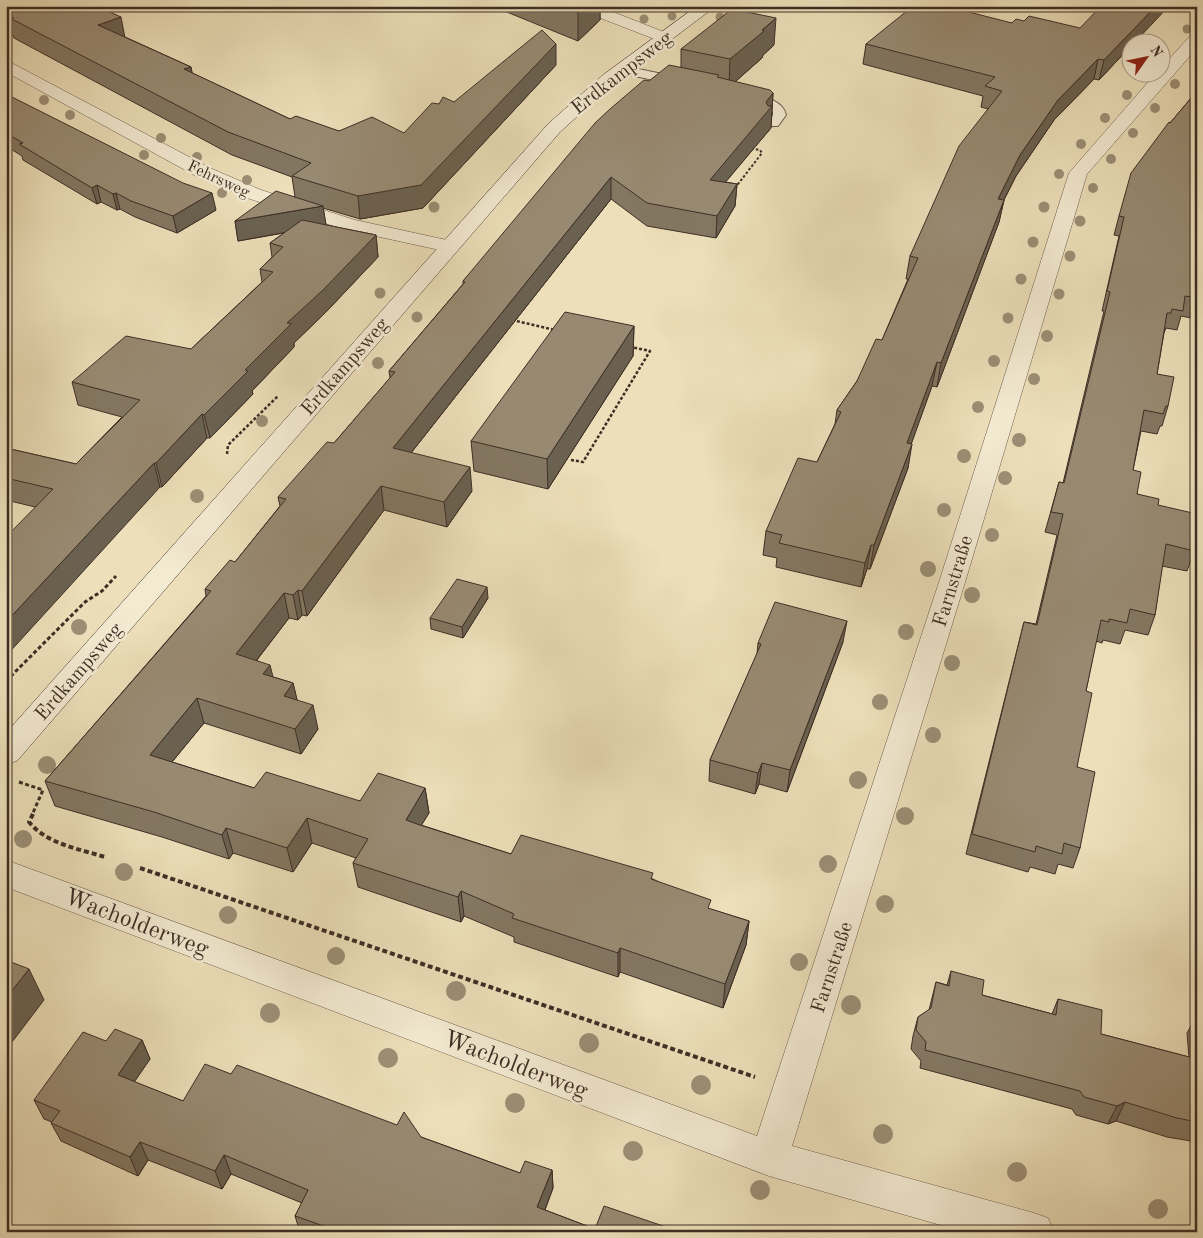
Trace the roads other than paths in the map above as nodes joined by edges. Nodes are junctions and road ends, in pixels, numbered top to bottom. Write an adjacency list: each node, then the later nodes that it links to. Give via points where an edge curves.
1 (582, 6): 3 (street)
2 (708, 6): 3 (street, Erdkampsweg)
3 (664, 37): 6 (street, Erdkampsweg)
4 (1197, 38): 13 (street, Farnstraße, via 1078,174)
5 (6, 65): 10 (street, Fehrsweg, via 203,172 254,194 350,225)
6 (620, 69): 7 (lane); 10 (street, Erdkampsweg, via 586,96 554,128)
7 (694, 84)
8 (738, 94): 9 (lane, via 765,101 779,110 780,114)
9 (773, 123)
10 (450, 246): 11 (street, Erdkampsweg)
11 (6, 753)
12 (6, 873): 13 (street, Wacholderweg)
13 (769, 1158): 14 (street, Wacholderweg)
14 (1034, 1232)

